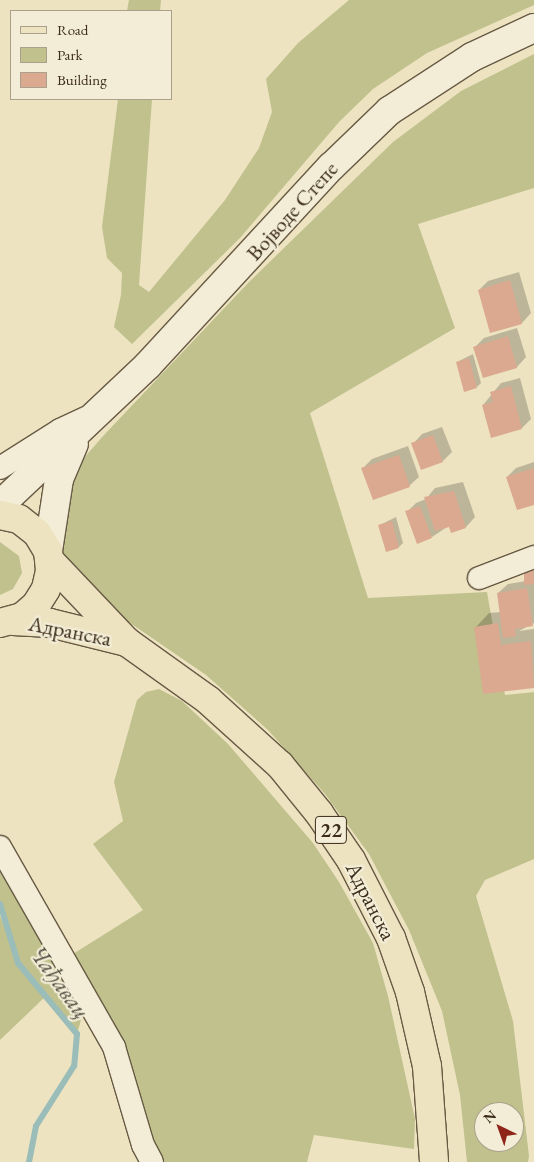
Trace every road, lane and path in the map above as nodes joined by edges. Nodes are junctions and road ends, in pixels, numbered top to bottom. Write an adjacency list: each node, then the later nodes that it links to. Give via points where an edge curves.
1 (534, 28): 2 (street, Војводе Степе, via 472,57 389,111 331,167 210,300)
2 (100, 411): 3 (street, Војводе Степе); 4 (street, via 60,430)
3 (79, 433): 5 (street, Војводе Степе); 7 (street, Војводе Степе, via 59,479)
4 (0, 468)
5 (0, 505)
6 (0, 514): 7 (main road, 22, via 29,525)
7 (49, 556): 10 (main road, 22, via 49,580 42,598 30,612); 11 (main road, Адранска / 22)
8 (534, 557): 9 (street)
9 (479, 578)
10 (4, 623): 11 (main road, Адранска / 22, via 50,623)
11 (127, 642): 14 (main road, Адранска / 22, via 208,700 280,765 319,813 351,860 390,938 410,992 426,1066)
12 (0, 847): 13 (street, via 114,1047 143,1145)
13 (152, 1162)
14 (434, 1162)

